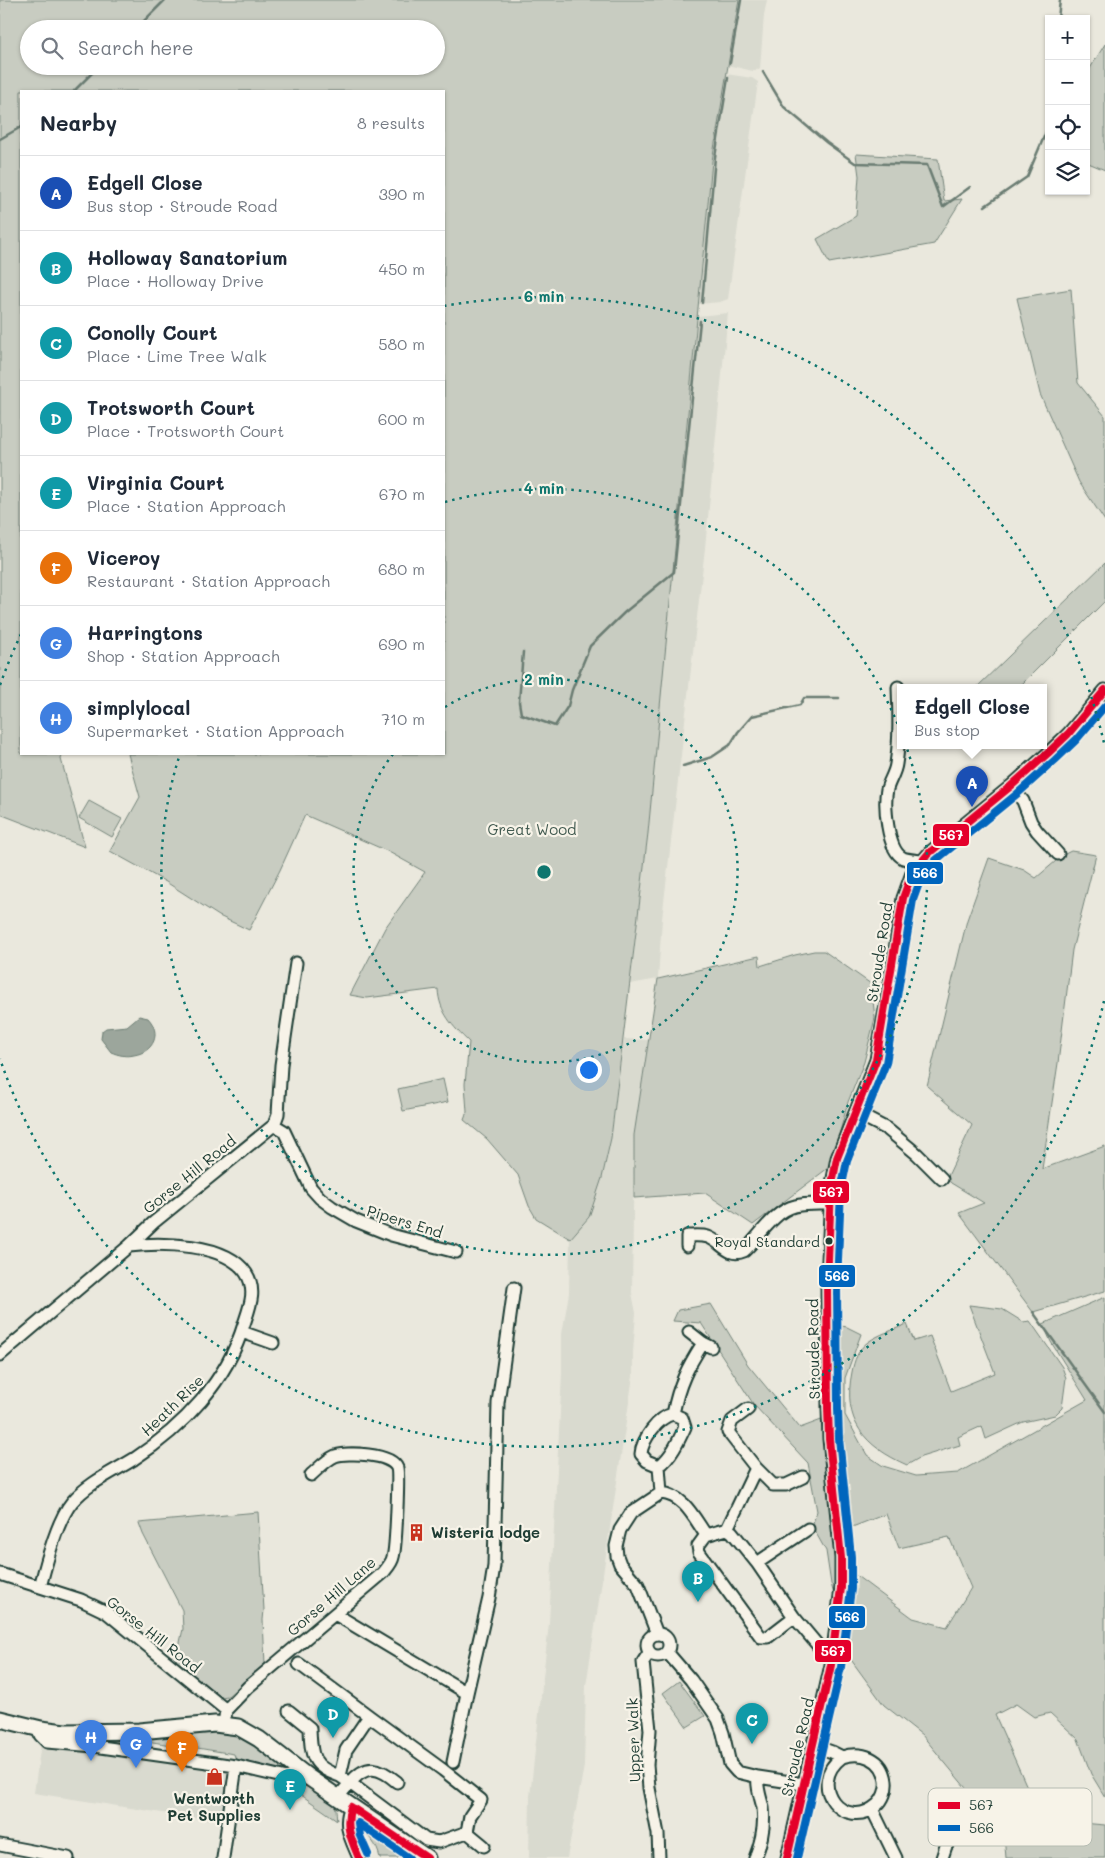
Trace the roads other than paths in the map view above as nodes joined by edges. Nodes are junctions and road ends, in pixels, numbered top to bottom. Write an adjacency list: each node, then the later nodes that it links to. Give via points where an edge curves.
1 (1105, 690): 3 (street, Stroude Road, via 1068,734)
2 (897, 749): 5 (street, via 896,766 885,799 886,822 896,851)
3 (1011, 786): 4 (street, via 1023,801 1031,822); 6 (street, Stroude Road)
4 (1058, 854)
5 (903, 858): 6 (street); 7 (street)
6 (922, 861): 7 (street, Stroude Road)
7 (912, 873): 9 (street, Stroude Road, via 900,913 876,1060)
8 (296, 963): 10 (street)
9 (856, 1113): 11 (street, via 887,1129); 12 (street, Stroude Road, via 837,1158)
10 (274, 1125): 13 (street, Gorse Hill Road); 15 (street, Pipers End, via 284,1131 311,1188 332,1207 391,1236)
11 (942, 1179)
12 (831, 1204): 14 (street, via 787,1209 739,1254 729,1252 706,1236 687,1236); 47 (street, Stroude Road, via 827,1284 828,1408 842,1574 831,1665)
13 (129, 1246): 17 (street, Heath Rise, via 196,1247 226,1258 243,1269 252,1293); 20 (street, Gorse Hill Road)
14 (687, 1246)
15 (456, 1252)
16 (514, 1288): 41 (street, via 498,1403 494,1566)
17 (242, 1332): 19 (street); 33 (street, Heath Rise, via 219,1379 202,1400 145,1451 86,1488 68,1508)
18 (689, 1332): 22 (street, via 707,1345 685,1372)
19 (273, 1343)
20 (0, 1354)
21 (748, 1409): 24 (street, via 732,1421 728,1432)
22 (673, 1414): 23 (street, via 682,1418 685,1427 671,1453); 23 (street, via 665,1416 657,1425 641,1451 647,1462)
23 (659, 1466): 27 (street)
24 (756, 1468): 26 (street, via 773,1485 786,1486); 29 (street)
25 (311, 1475): 34 (street, Gorse Hill Lane, via 334,1456 343,1454 384,1458 397,1468 392,1560 383,1573)
26 (803, 1477)
27 (661, 1492): 30 (street, via 680,1499); 36 (street, via 631,1513 620,1530 616,1546 620,1564 638,1585)
28 (808, 1528): 31 (street)
29 (727, 1529): 30 (street); 31 (street)
30 (706, 1535): 35 (street, via 698,1546 699,1552 761,1637 768,1637)
31 (757, 1563): 35 (street)
32 (0, 1574): 33 (street, Gorse Hill Road)
33 (40, 1587): 44 (street, Gorse Hill Road, via 106,1612)
34 (335, 1614): 41 (street); 44 (street, Gorse Hill Lane, via 268,1670)
35 (794, 1617): 37 (street)
36 (657, 1634): 38 (street, via 667,1638); 39 (street, via 648,1639)
37 (820, 1648)
38 (667, 1652): 39 (street, via 658,1656); 52 (street, via 718,1719 730,1764 738,1773)
39 (649, 1653): 68 (street, Upper Walk, via 643,1662 650,1730 647,1765)
40 (299, 1664): 43 (street)
41 (467, 1694): 49 (street)
42 (289, 1712): 53 (street, via 310,1728 316,1763)
43 (369, 1716): 53 (street, via 346,1750); 59 (street, via 481,1800 470,1816)
44 (225, 1717): 46 (main road, via 112,1732); 51 (main road)
45 (0, 1719): 46 (main road)
46 (42, 1734): 50 (street, via 47,1742)
47 (812, 1746): 48 (street); 55 (street, Stroude Road)
48 (842, 1758): 58 (street, via 862,1754 880,1765 885,1774 885,1794); 58 (street, via 835,1763 827,1780 831,1799 844,1811 863,1813)
49 (453, 1762)
50 (236, 1766): 51 (street, via 287,1778); 65 (street)
51 (298, 1770): 56 (main road)
52 (758, 1777): 55 (street); 69 (street, via 763,1824)
53 (345, 1780): 54 (street, via 372,1769 381,1770); 56 (street); 59 (street, via 426,1840 439,1842)
54 (397, 1782)
55 (804, 1784): 70 (street, Stroude Road)
56 (338, 1797): 57 (main road)
57 (351, 1807): 63 (main road); 66 (street, via 347,1825)
58 (872, 1809): 71 (street)
59 (467, 1832): 61 (street)
60 (0, 1845): 64 (street)
61 (484, 1846)
62 (946, 1846): 72 (street)
63 (410, 1853): 67 (main road)
64 (68, 1858)
65 (223, 1858)
66 (360, 1858)
67 (427, 1858)
68 (659, 1858)
69 (755, 1858)
70 (787, 1858)
71 (896, 1858)
72 (942, 1858)

